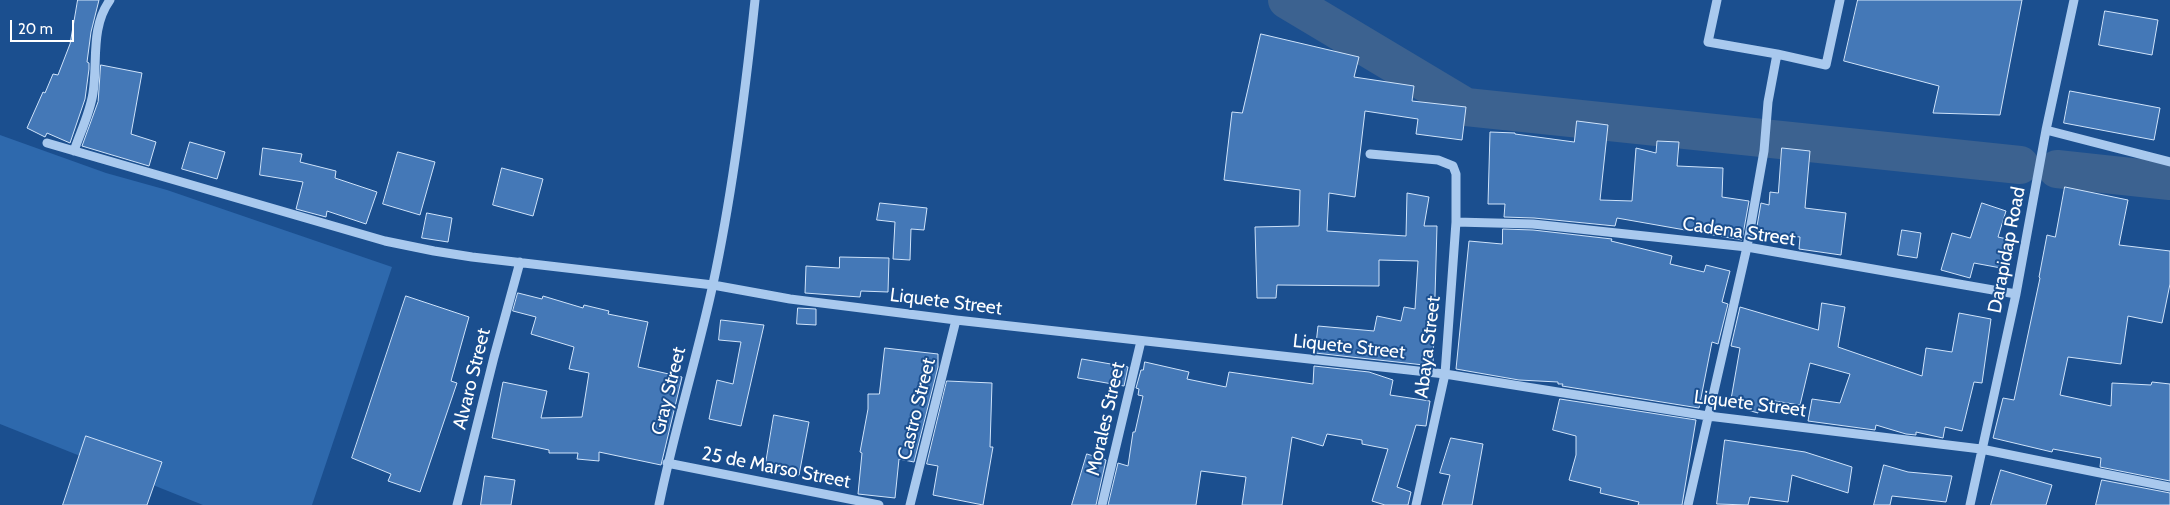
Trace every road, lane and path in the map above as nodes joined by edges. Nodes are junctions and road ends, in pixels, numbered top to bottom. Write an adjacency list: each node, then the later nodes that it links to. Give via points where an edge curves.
1 (110, 0): 9 (street, via 100,22 93,94)
2 (756, 0): 15 (street, Gray Street, via 734,169)
3 (1717, 0): 6 (street, via 1708,42)
4 (1840, 0): 6 (street, via 1826,65)
5 (2074, 0): 7 (street, Darapidap Road)
6 (1777, 54): 13 (street)
7 (2046, 130): 11 (street); 16 (street, Darapidap Road)
8 (47, 143): 9 (street, Liquete Street)
9 (74, 152): 14 (street, Liquete Street, via 385,241)
10 (1370, 154): 12 (street, Abaya Street, via 1438,160 1453,166)
11 (2170, 162)
12 (1456, 222): 13 (street, Cadena Street, via 1533,224); 19 (street, Abaya Street)
13 (1747, 247): 16 (street, Cadena Street); 20 (street)
14 (520, 262): 15 (street, Liquete Street); 24 (street, Alvaro Street)
15 (713, 285): 17 (street, Liquete Street, via 790,299); 22 (street, Gray Street)
16 (2016, 294): 21 (street, Darapidap Road)
17 (956, 320): 18 (street, Liquete Street); 27 (street, Castro Street)
18 (1141, 341): 19 (street, Liquete Street); 28 (street, Morales Street)
19 (1445, 374): 20 (street, Liquete Street); 29 (street, Abaya Street)
20 (1708, 416): 21 (street, Liquete Street); 30 (street)
21 (1981, 449): 23 (street, Liquete Street); 31 (street, Darapidap Road)
22 (667, 463): 25 (street, Gray Street); 26 (street, 25 de Marso Street)
23 (2170, 488)
24 (457, 505)
25 (659, 505)
26 (878, 505)
27 (910, 505)
28 (1102, 505)
29 (1416, 505)
30 (1688, 505)
31 (1970, 505)

